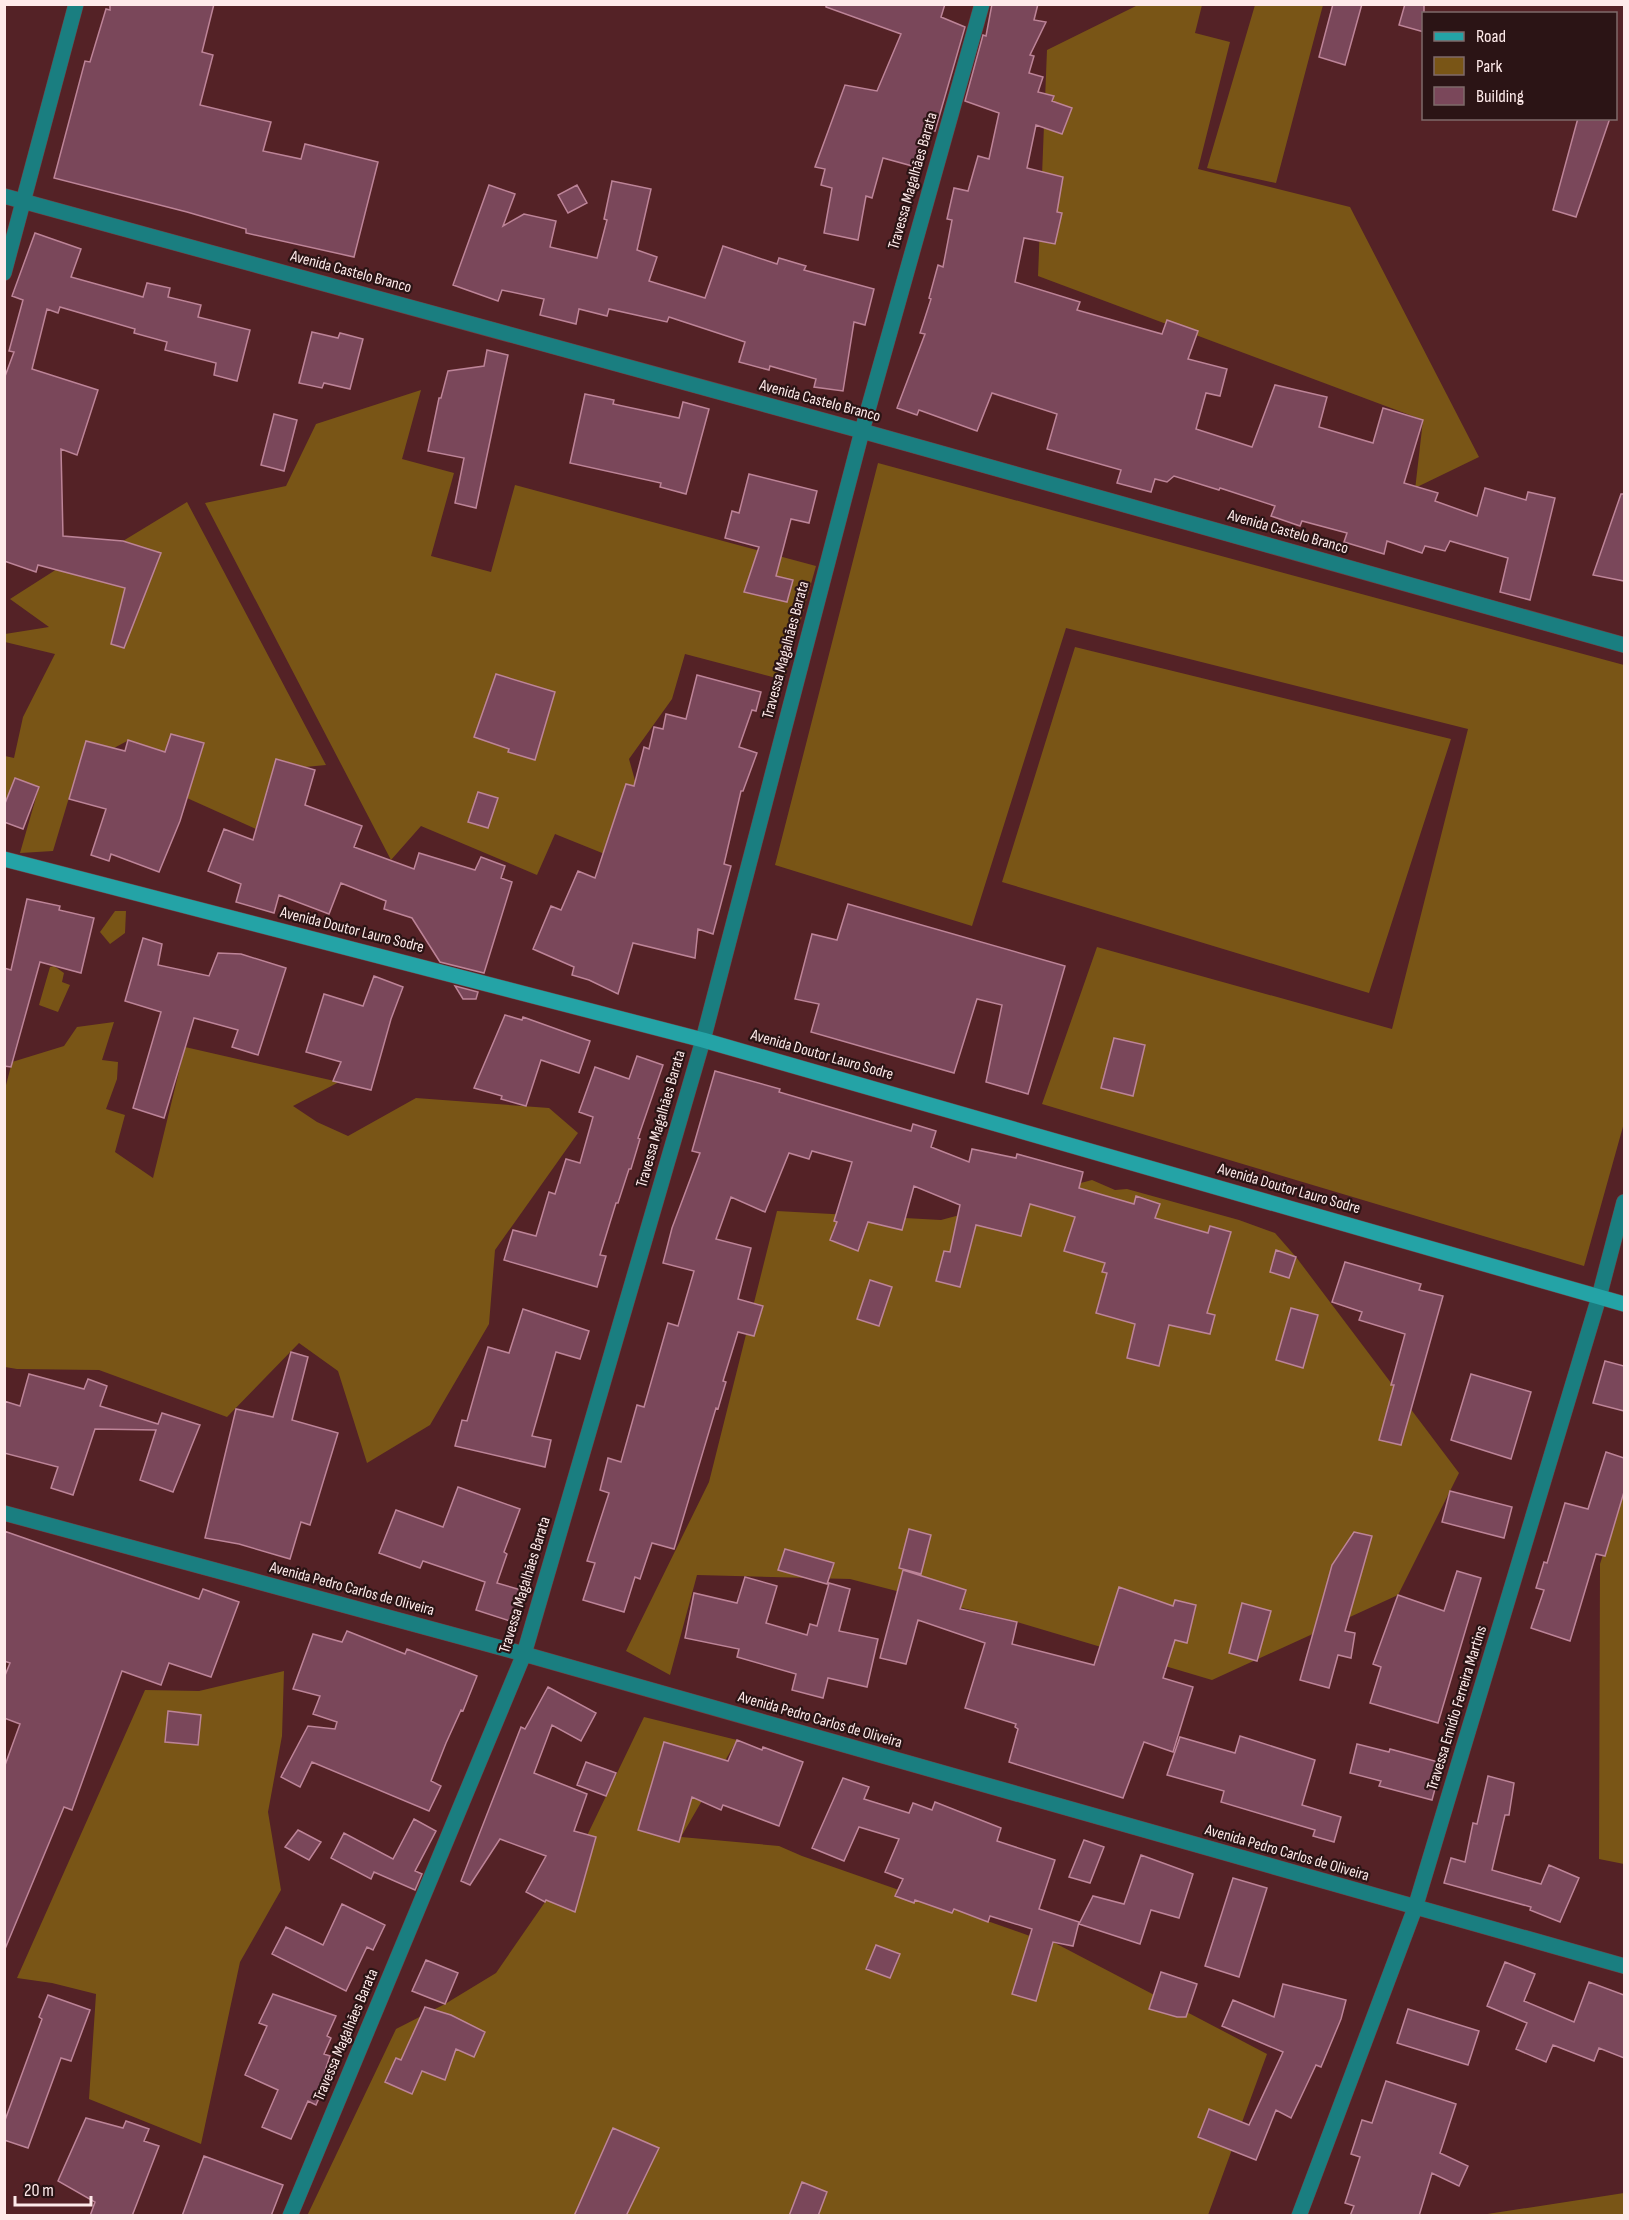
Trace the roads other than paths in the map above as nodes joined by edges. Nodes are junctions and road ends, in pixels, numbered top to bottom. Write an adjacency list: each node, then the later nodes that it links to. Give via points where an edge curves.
1 (76, 4): 4 (street)
2 (982, 4): 6 (street, Travessa Magalhães Barata)
3 (4, 196): 4 (street, Avenida Castelo Branco)
4 (24, 202): 5 (street); 6 (street, Avenida Castelo Branco)
5 (4, 273)
6 (862, 430): 7 (street, Avenida Castelo Branco); 9 (street, Travessa Magalhães Barata)
7 (1624, 645)
8 (4, 859): 9 (street, Avenida Doutor Lauro Sodre)
9 (703, 1040): 11 (street, Avenida Doutor Lauro Sodre); 14 (street, Travessa Magalhães Barata)
10 (1624, 1202): 11 (street, Travessa Emídio Ferreira Martins)
11 (1599, 1297): 12 (street, Avenida Doutor Lauro Sodre); 15 (street, Travessa Emídio Ferreira Martins)
12 (1624, 1304)
13 (4, 1513): 14 (street, Avenida Pedro Carlos de Oliveira)
14 (524, 1654): 15 (street, Avenida Pedro Carlos de Oliveira); 17 (street, Travessa Magalhães Barata)
15 (1415, 1908): 16 (street, Avenida Pedro Carlos de Oliveira); 18 (street, Travessa Emídio Ferreira Martins)
16 (1624, 1966)
17 (290, 2216)
18 (1299, 2216)

